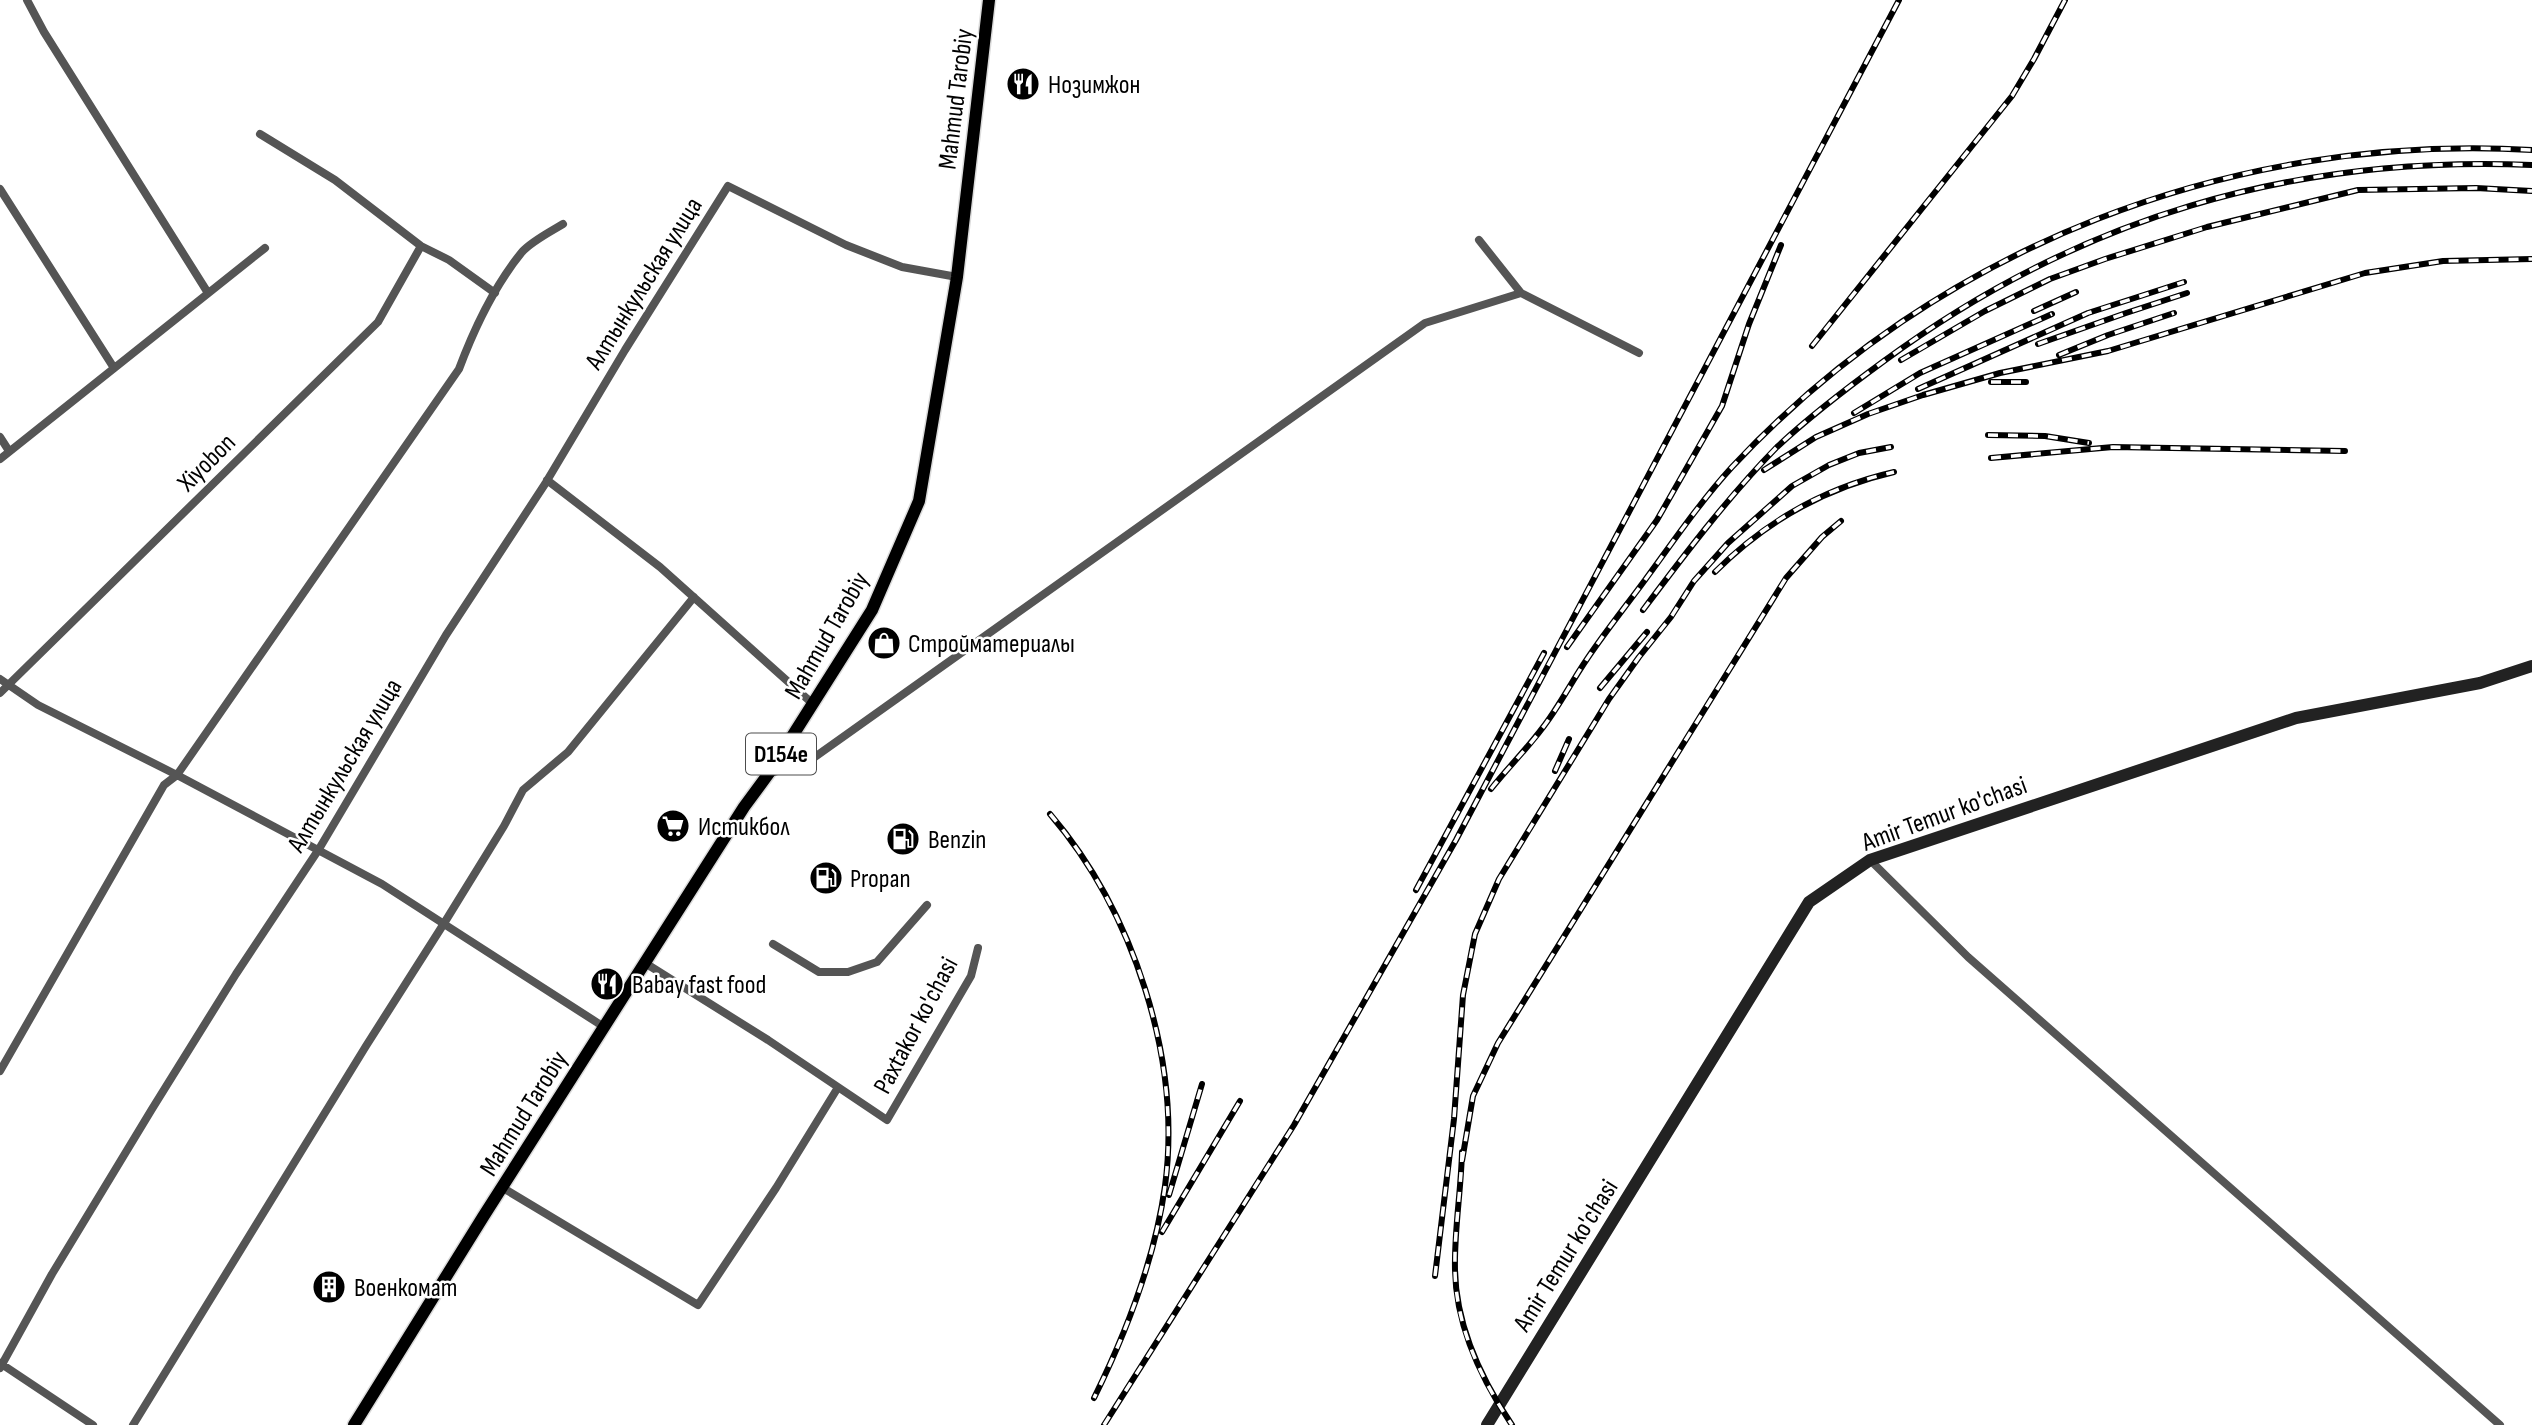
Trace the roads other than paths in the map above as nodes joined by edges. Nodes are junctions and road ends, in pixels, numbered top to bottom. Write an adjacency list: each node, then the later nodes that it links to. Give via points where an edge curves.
1 (27, 0): 10 (street)
2 (989, 0): 9 (main road, Mahmud Tarobiy / D154e)
3 (260, 134): 7 (street, via 335,180)
4 (0, 189): 14 (street)
5 (563, 224): 11 (street, via 523,251)
6 (1479, 240): 12 (street)
7 (421, 246): 11 (street); 22 (street, Xiyobon, via 378,322)
8 (265, 248): 10 (street)
9 (957, 277): 18 (street, Алтынкульская улица, via 902,267 846,245 728,186); 24 (main road, Mahmud Tarobiy / D154e, via 919,501 872,610)
10 (208, 293): 14 (street)
11 (495, 293): 26 (street, via 459,369)
12 (1521, 293): 13 (street); 25 (street, via 1425,323 805,764)
13 (1639, 353)
14 (114, 368): 16 (street)
15 (0, 436): 16 (street)
16 (9, 452): 17 (street)
17 (0, 459)
18 (547, 480): 19 (street); 27 (street, Алтынкульская улица, via 446,635)
19 (694, 597): 24 (street); 30 (street, via 568,752 523,790)
20 (2532, 666): 28 (street, Amir Temur ko'chasi, via 2480,682 2296,718)
21 (0, 679): 22 (street)
22 (11, 685): 23 (street, Xiyobon); 26 (street, via 38,705)
23 (0, 693)
24 (813, 704): 25 (main road, Mahmud Tarobiy / D154e)
25 (769, 773): 33 (main road, Mahmud Tarobiy / D154e)
26 (177, 775): 27 (street); 35 (street, via 164,785)
27 (319, 849): 30 (street); 38 (street, Алтынкульская улица, via 152,1109)
28 (1870, 860): 42 (street, Amir Temur ko'chasi, via 1809,902); 43 (street, via 1968,957)
29 (928, 905): 31 (street, via 877,962 849,972 819,972)
30 (443, 925): 34 (street); 40 (street)
31 (773, 944)
32 (978, 948): 36 (street, Paxtakor ko'chasi, via 971,976 887,1120)
33 (645, 963): 34 (main road, Mahmud Tarobiy / D154e); 36 (street)
34 (604, 1027): 37 (main road, Mahmud Tarobiy / D154e)
35 (0, 1071)
36 (837, 1089): 37 (street, via 698,1305)
37 (503, 1188): 41 (main road, Mahmud Tarobiy / D154e)
38 (1, 1365): 39 (street)
39 (93, 1425)
40 (133, 1425)
41 (354, 1425)
42 (1487, 1425)
43 (2500, 1425)

